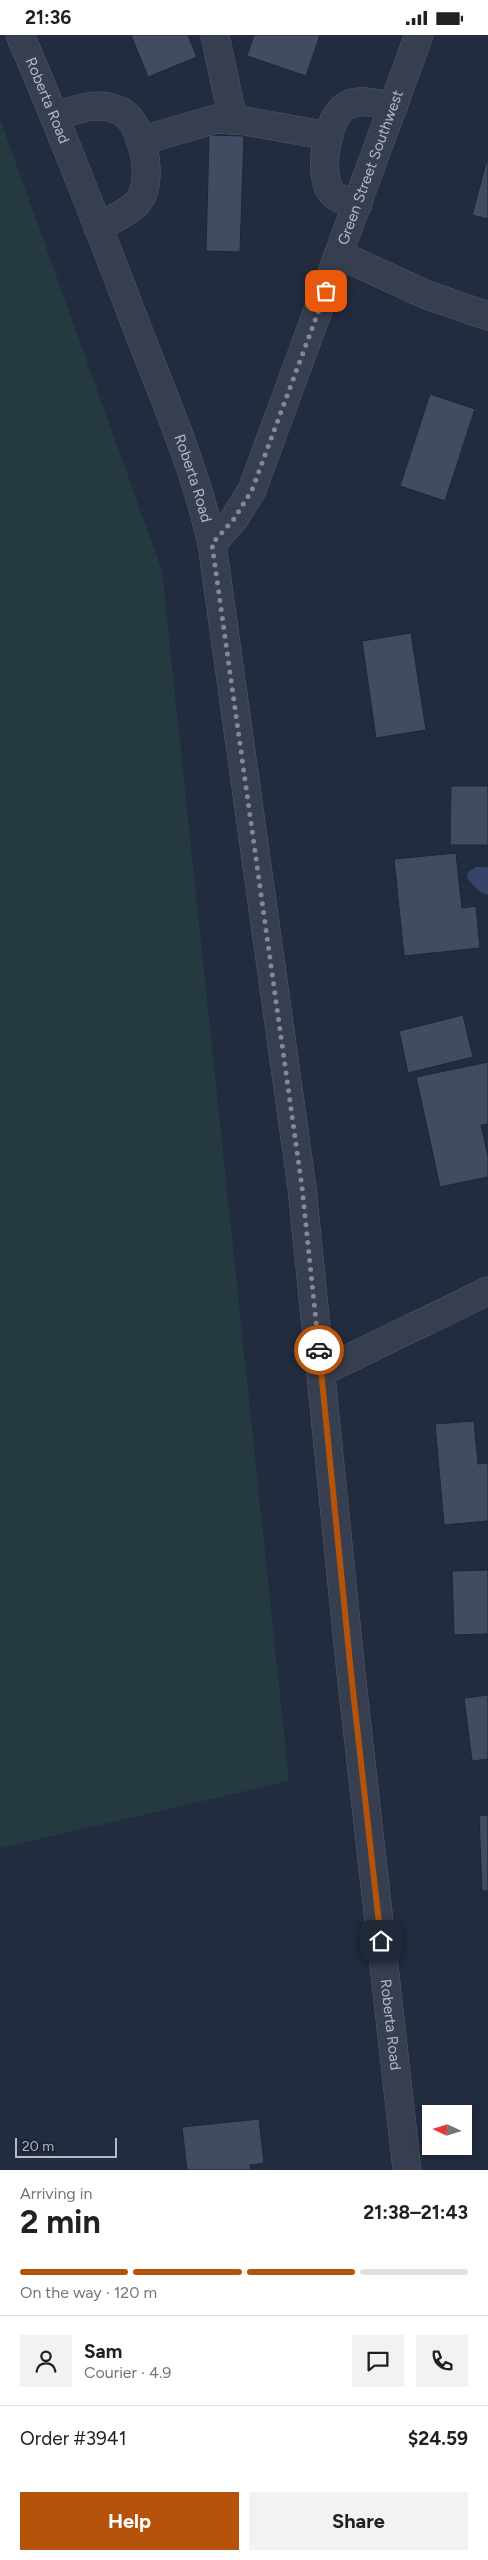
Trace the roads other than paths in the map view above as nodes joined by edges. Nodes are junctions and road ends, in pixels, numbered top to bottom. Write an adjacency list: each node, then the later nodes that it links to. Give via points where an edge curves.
1 (20, 35): 5 (street, Roberta Road)
2 (215, 35): 6 (street)
3 (419, 35): 4 (street, Green Street Southwest)
4 (393, 108): 7 (street, via 371,102 354,103 341,109 332,123); 9 (street, Green Street Southwest)
5 (55, 116): 8 (street, via 89,107 107,107 125,113 136,128); 10 (street, Roberta Road)
6 (233, 120): 7 (street); 8 (street, via 216,119)
7 (329, 136): 9 (street, via 324,169 327,185 334,195)
8 (140, 141): 10 (street, via 147,165 146,182 138,203)
9 (358, 205): 11 (street, Green Street Southwest)
10 (98, 228): 13 (street, Roberta Road, via 205,513)
11 (340, 255): 12 (street, via 427,295); 13 (street, Green Street Southwest, via 252,490 234,519)
12 (488, 316)
13 (212, 544): 15 (street, Roberta Road, via 302,1187)
14 (488, 1291): 15 (street)
15 (321, 1371): 16 (street, Roberta Road)
16 (407, 2170)

